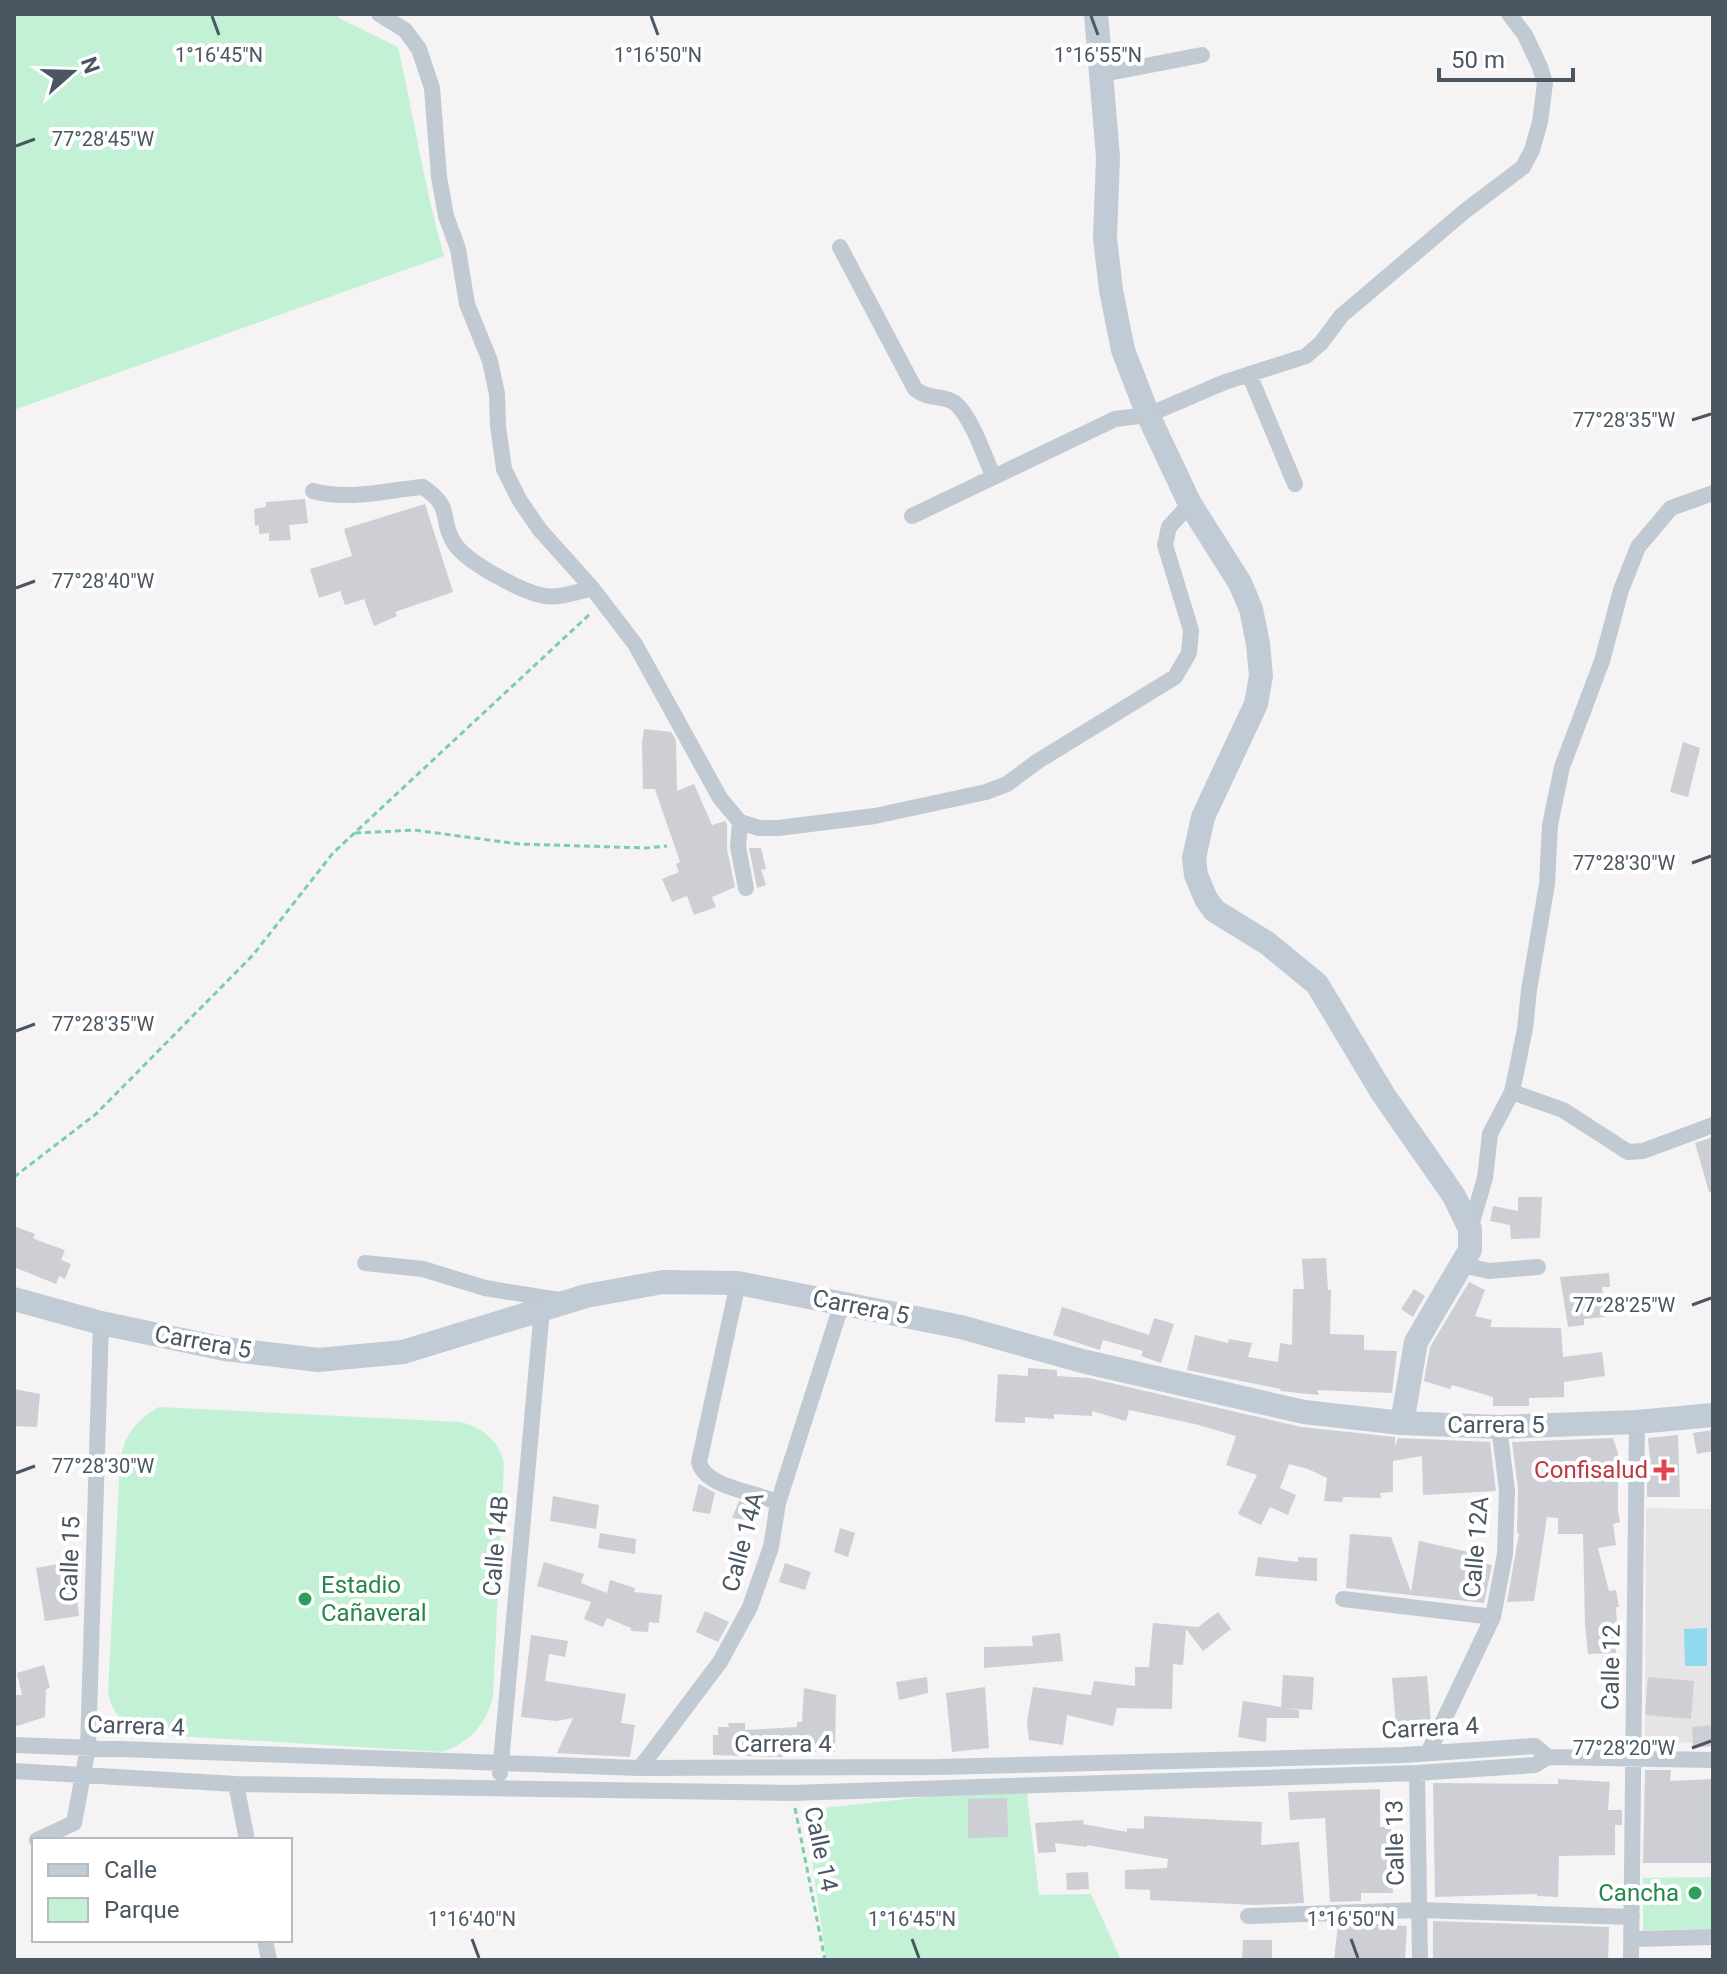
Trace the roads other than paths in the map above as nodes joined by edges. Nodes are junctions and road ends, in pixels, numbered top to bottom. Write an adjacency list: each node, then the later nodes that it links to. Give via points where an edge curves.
1 (379, 14): 15 (street, via 405,30 419,49 432,88 446,216 458,249 467,304 490,361 504,469 540,530)
2 (1096, 14): 5 (main road)
3 (1509, 14): 7 (street, via 1525,35 1545,83 1540,122 1523,167 1341,316 1306,356)
4 (1202, 55): 5 (street)
5 (1103, 74): 8 (main road, via 1105,238 1111,290 1123,350)
6 (840, 247): 9 (street, via 915,389 925,397 956,404)
7 (1249, 374): 8 (street); 10 (street)
8 (1148, 415): 9 (street, via 1115,419); 13 (main road)
9 (993, 476): 14 (street)
10 (1295, 484)
11 (313, 491): 15 (street, via 356,496 423,487 440,499 454,543 491,573 543,596)
12 (1713, 493): 18 (street, via 1671,508 1638,547 1621,590 1602,661 1562,767)
13 (1190, 504): 16 (street, via 1169,527 1165,545 1191,630 1189,653 1175,677 1007,784 986,792 875,816 778,828); 20 (main road, via 1251,609 1261,676 1256,704 1203,817 1194,858 1196,875 1215,911 1267,943 1317,984)
14 (912, 516)
15 (592, 588): 16 (street, via 635,644 720,798)
16 (740, 822): 17 (street, via 738,847)
17 (746, 888)
18 (1512, 1092): 19 (street, via 1563,1110 1628,1152); 20 (street, via 1490,1134 1485,1178)
19 (1713, 1125)
20 (1470, 1229): 22 (main road, via 1470,1250)
21 (365, 1263): 26 (street, via 423,1269 485,1288)
22 (1462, 1265): 23 (street, via 1489,1271); 32 (main road, via 1416,1342)
23 (1538, 1267)
24 (738, 1283): 26 (main road, Carrera 5, via 663,1282); 27 (main road, Carrera 5); 34 (street, via 699,1462 701,1472 713,1481)
25 (14, 1299): 29 (main road, Carrera 5)
26 (569, 1301): 28 (main road, Carrera 5)
27 (842, 1303): 32 (main road, Carrera 5, via 961,1327 1213,1393 1304,1412); 34 (street, Calle 14A)
28 (542, 1309): 29 (main road, Carrera 5, via 403,1352 318,1360 225,1349); 43 (street, Calle 14B)
29 (101, 1323): 38 (street, Calle 15)
30 (1713, 1415): 31 (main road, Carrera 5)
31 (1637, 1422): 33 (main road, Carrera 5); 41 (street, Calle 12)
32 (1402, 1423): 33 (main road, Carrera 5)
33 (1499, 1427): 36 (street, Calle 12A, via 1505,1554)
34 (778, 1503): 44 (street, Calle 14A, via 771,1547 750,1607 720,1662)
35 (1343, 1599): 36 (street)
36 (1493, 1617): 39 (street, Calle 12A)
37 (14, 1745): 38 (street, Carrera 4)
38 (88, 1748): 43 (street, Carrera 4); 47 (street, Calle 15)
39 (1428, 1753): 40 (street, Carrera 4, via 1535,1746); 44 (street, Carrera 4, via 938,1767)
40 (1548, 1757): 41 (street, Carrera 4); 46 (street, Carrera 4, via 1535,1765)
41 (1634, 1758): 42 (street, Carrera 4); 54 (street, Calle 12)
42 (1713, 1760)
43 (501, 1764): 44 (street, Carrera 4); 49 (street, Calle 14B)
44 (640, 1768)
45 (14, 1771): 47 (street, Carrera 4)
46 (1417, 1773): 49 (street, Carrera 4, via 791,1793); 52 (street, Calle 13)
47 (83, 1775): 48 (street, Carrera 4); 50 (street, Calle 15, via 74,1823)
48 (236, 1784): 49 (street, Carrera 4); 51 (street)
49 (499, 1787)
50 (41, 1838)
51 (247, 1838)
52 (1420, 1910): 53 (street); 54 (street); 57 (street, Calle 13)
53 (1248, 1916)
54 (1632, 1917): 56 (street, Calle 12)
55 (1713, 1937): 56 (street)
56 (1632, 1939): 58 (street, Calle 12)
57 (1420, 1960)
58 (1631, 1960)

